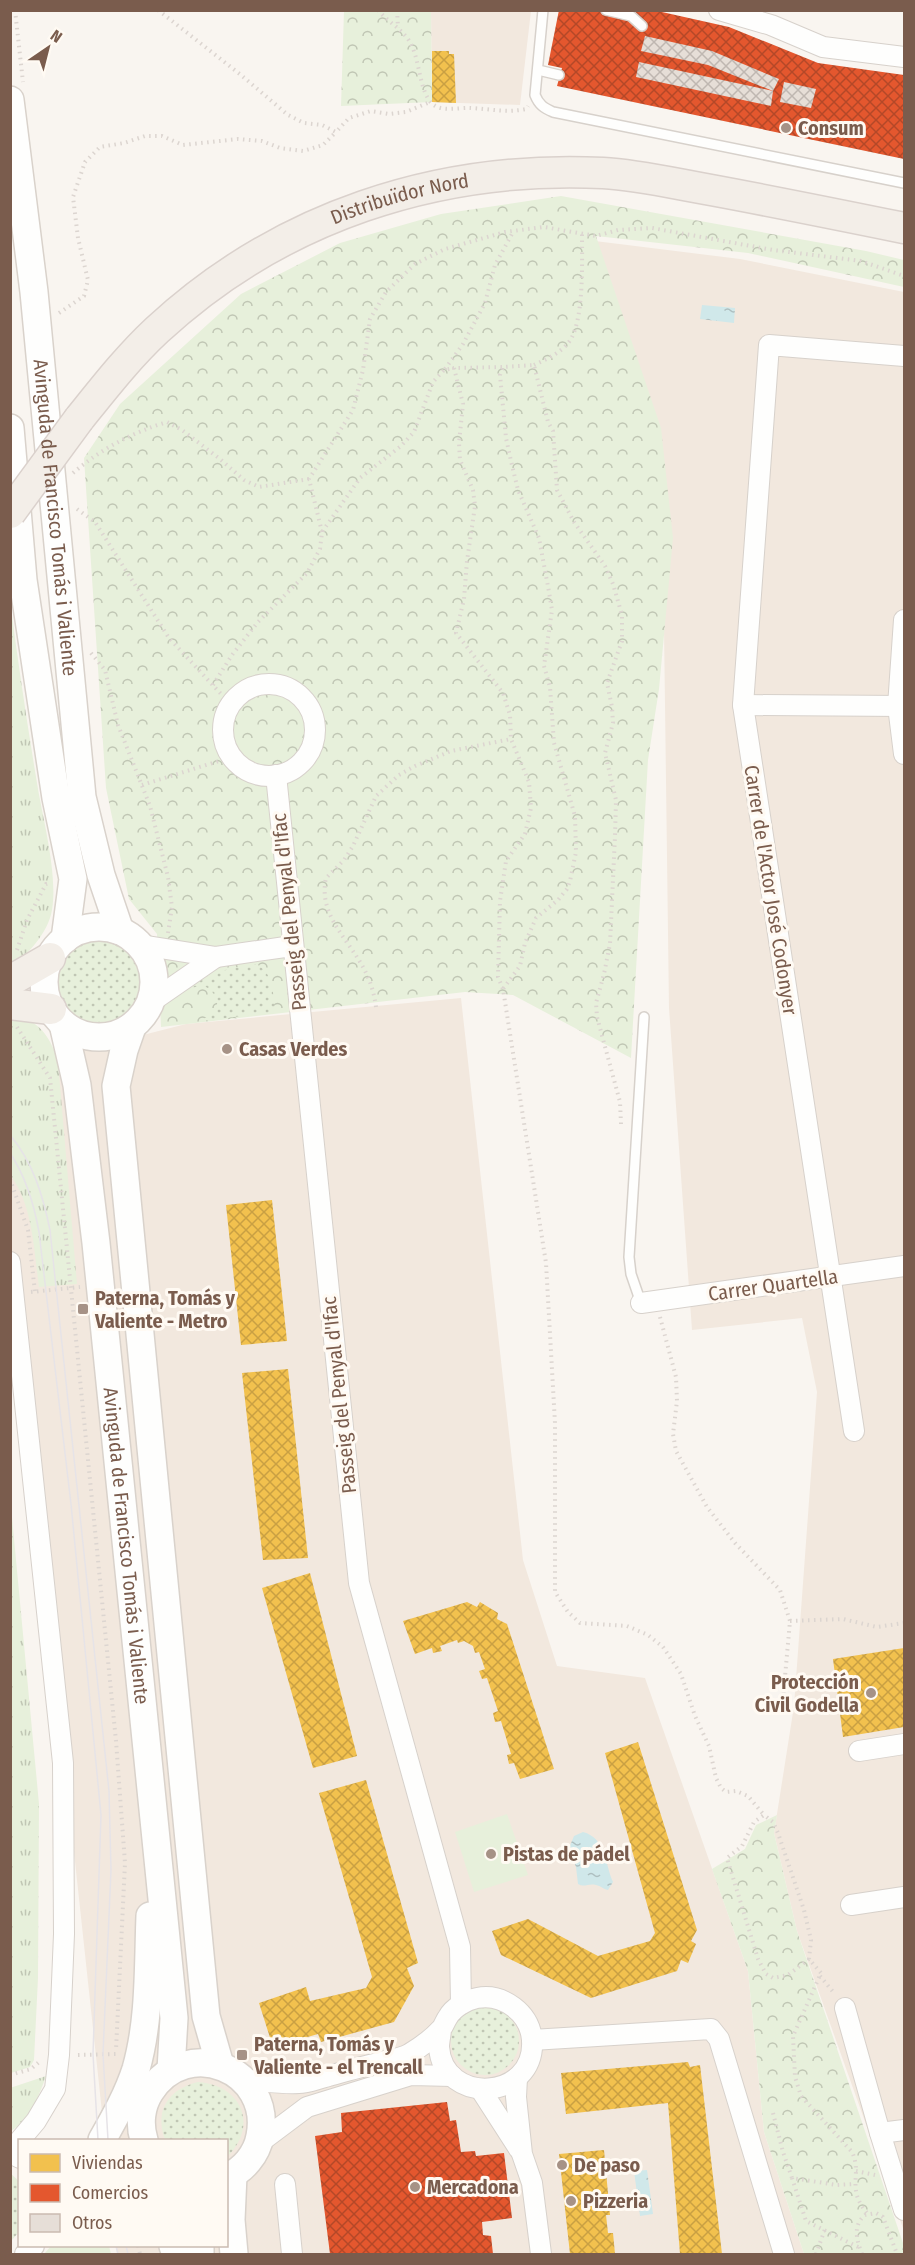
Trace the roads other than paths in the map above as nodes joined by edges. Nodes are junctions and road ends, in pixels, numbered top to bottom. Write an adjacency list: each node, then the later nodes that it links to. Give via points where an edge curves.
1 (543, 10): 6 (lane)
2 (606, 10): 4 (lane, via 634,17)
3 (719, 10): 5 (street, via 771,25 823,47)
4 (642, 26)
5 (904, 57)
6 (537, 70): 7 (lane); 9 (lane, via 535,95 539,104 554,112)
7 (559, 75)
8 (10, 100): 19 (main road, Avinguda de Francisco Tomás i Valiente, via 34,292 82,797 101,875)
9 (904, 183)
10 (904, 228): 13 (main road, Distribuïdor Nord, bridge, via 604,173 504,175 422,188 346,211 273,245 201,294 157,330 79,419)
11 (904, 356): 15 (street, Carrer de l'Actor José Codonyer, via 769,345)
12 (10, 428): 21 (main road, Avinguda de Francisco Tomás i Valiente, via 23,580 56,798 73,879)
13 (10, 513)
14 (904, 620): 16 (street)
15 (743, 705): 16 (street); 31 (street, Carrer de l'Actor José Codonyer)
16 (901, 706): 17 (street)
17 (904, 754)
18 (276, 775): 18 (street, via 304,760 315,731 304,700 277,684 262,684 234,699 223,727 225,743 244,768); 20 (street, Passeig del Penyal d'Ifac)
19 (142, 939): 21 (main road, via 106,927 91,927 77,931); 22 (street); 24 (main road, via 155,982)
20 (292, 946): 22 (street); 39 (street, Passeig del Penyal d'Ifac, via 359,1583 460,1947)
21 (57, 948): 23 (main road); 26 (main road, via 44,975 45,993)
22 (216, 957): 24 (street)
23 (10, 981)
24 (151, 1002): 28 (main road)
25 (10, 1004): 26 (main road)
26 (57, 1017): 28 (main road, via 75,1032 90,1037 119,1034); 36 (main road, Avinguda de Francisco Tomás i Valiente, via 77,1085)
27 (644, 1017): 32 (lane, via 629,1257 631,1274)
28 (132, 1027): 43 (main road, Avinguda de Francisco Tomás i Valiente, via 116,1086 206,2016)
29 (10, 1262): 51 (street, via 63,1763 64,1934 55,2089)
30 (904, 1266): 31 (street, Carrer Quartella)
31 (830, 1277): 32 (street, Carrer Quartella); 33 (street, Carrer de l'Actor José Codonyer)
32 (649, 1302)
33 (854, 1431)
34 (904, 1744): 35 (street)
35 (859, 1751)
36 (150, 1776): 44 (main road, Avinguda de Francisco Tomás i Valiente, via 174,2018); 52 (main road, via 150,1908 142,2043 125,2098)
37 (904, 1897): 38 (street)
38 (851, 1905)
39 (461, 2004): 41 (street, via 449,2014); 42 (street, via 490,1997 505,2001 528,2024)
40 (845, 2008): 50 (street)
41 (441, 2029): 45 (street, via 439,2047); 47 (street, via 408,2055 301,2083)
42 (532, 2040): 46 (street, via 529,2059); 62 (street, via 711,2029 719,2039)
43 (220, 2065): 44 (main road, via 195,2063); 47 (main road)
44 (171, 2070): 53 (main road, via 156,2082 146,2099 141,2118)
45 (452, 2076): 48 (street); 54 (street, via 411,2075 307,2107)
46 (517, 2078): 48 (street, via 497,2088); 55 (street)
47 (244, 2080): 54 (main road, via 261,2109)
48 (481, 2090): 55 (street)
49 (904, 2130): 50 (street)
50 (880, 2133): 58 (street)
51 (23, 2139)
52 (103, 2139)
53 (144, 2139)
54 (259, 2143): 56 (main road, via 249,2161)
55 (522, 2154): 61 (street, via 532,2183)
56 (230, 2176): 59 (main road)
57 (285, 2184): 60 (street)
58 (904, 2210)
59 (234, 2254)
60 (292, 2254)
61 (541, 2254)
62 (784, 2254)

